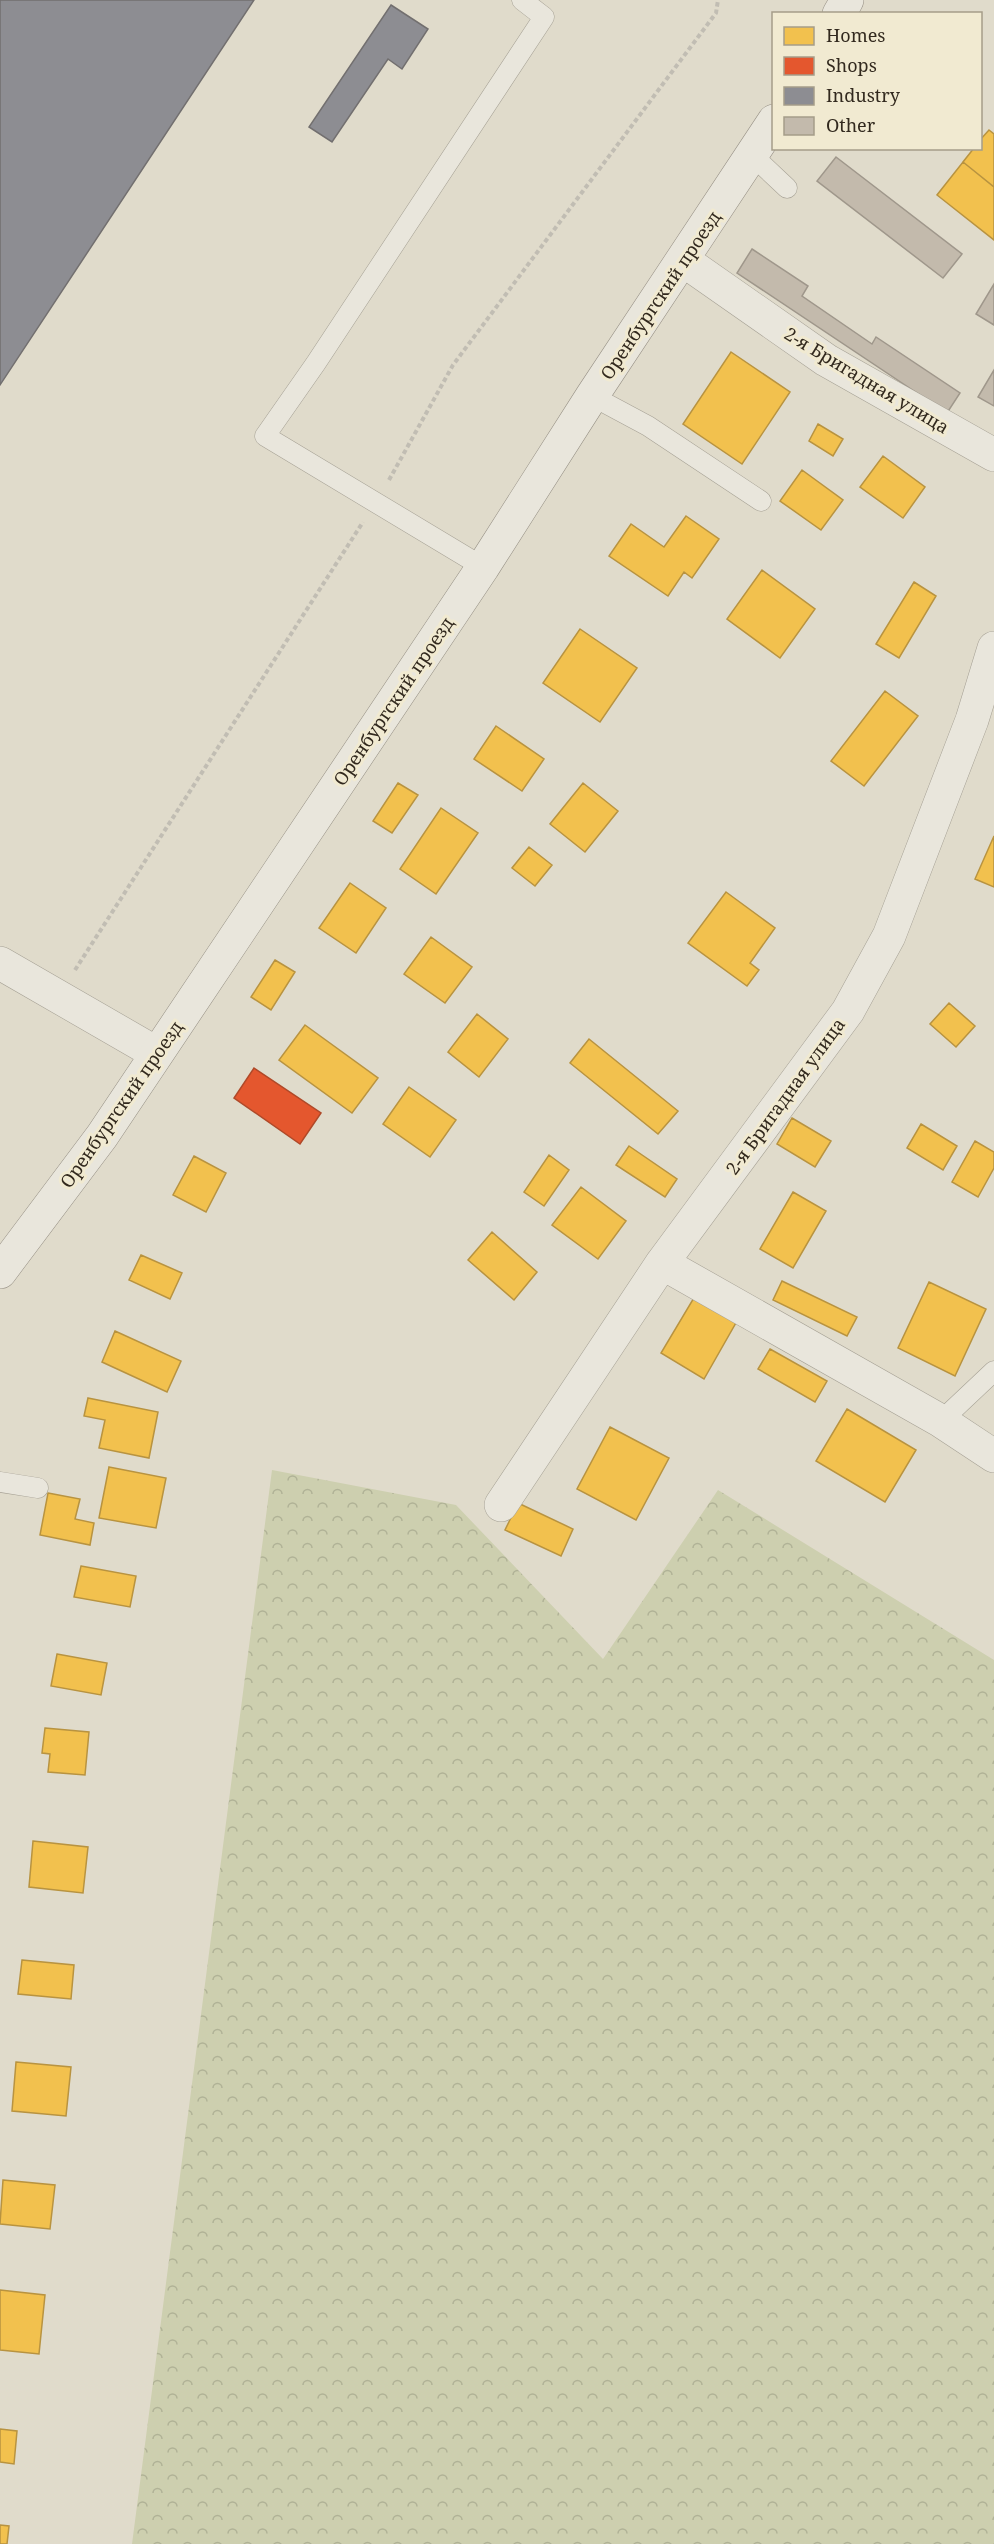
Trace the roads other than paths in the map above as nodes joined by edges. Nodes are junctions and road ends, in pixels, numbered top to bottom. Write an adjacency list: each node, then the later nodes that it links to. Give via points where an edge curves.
1 (522, 0): 9 (lane, via 544,17 265,436)
2 (772, 124): 3 (street, Оренбургский проезд)
3 (753, 156): 4 (lane); 5 (street, Оренбургский проезд)
4 (788, 188)
5 (683, 260): 6 (street, Оренбургский проезд); 7 (street, 2-я Бригадная улица, via 826,360)
6 (592, 396): 8 (lane, via 648,426); 9 (street, Оренбургский проезд)
7 (994, 455)
8 (761, 501)
9 (483, 567): 12 (street, Оренбургский проезд)
10 (994, 648): 13 (street, 2-я Бригадная улица, via 972,720 889,936 848,1011)
11 (0, 963): 12 (street)
12 (156, 1053): 14 (street, Оренбургский проезд, via 102,1136)
13 (662, 1263): 16 (street); 20 (street, 2-я Бригадная улица)
14 (0, 1272)
15 (994, 1371): 16 (lane)
16 (941, 1421): 17 (street)
17 (994, 1456)
18 (0, 1482): 19 (lane)
19 (38, 1488)
20 (501, 1505)

